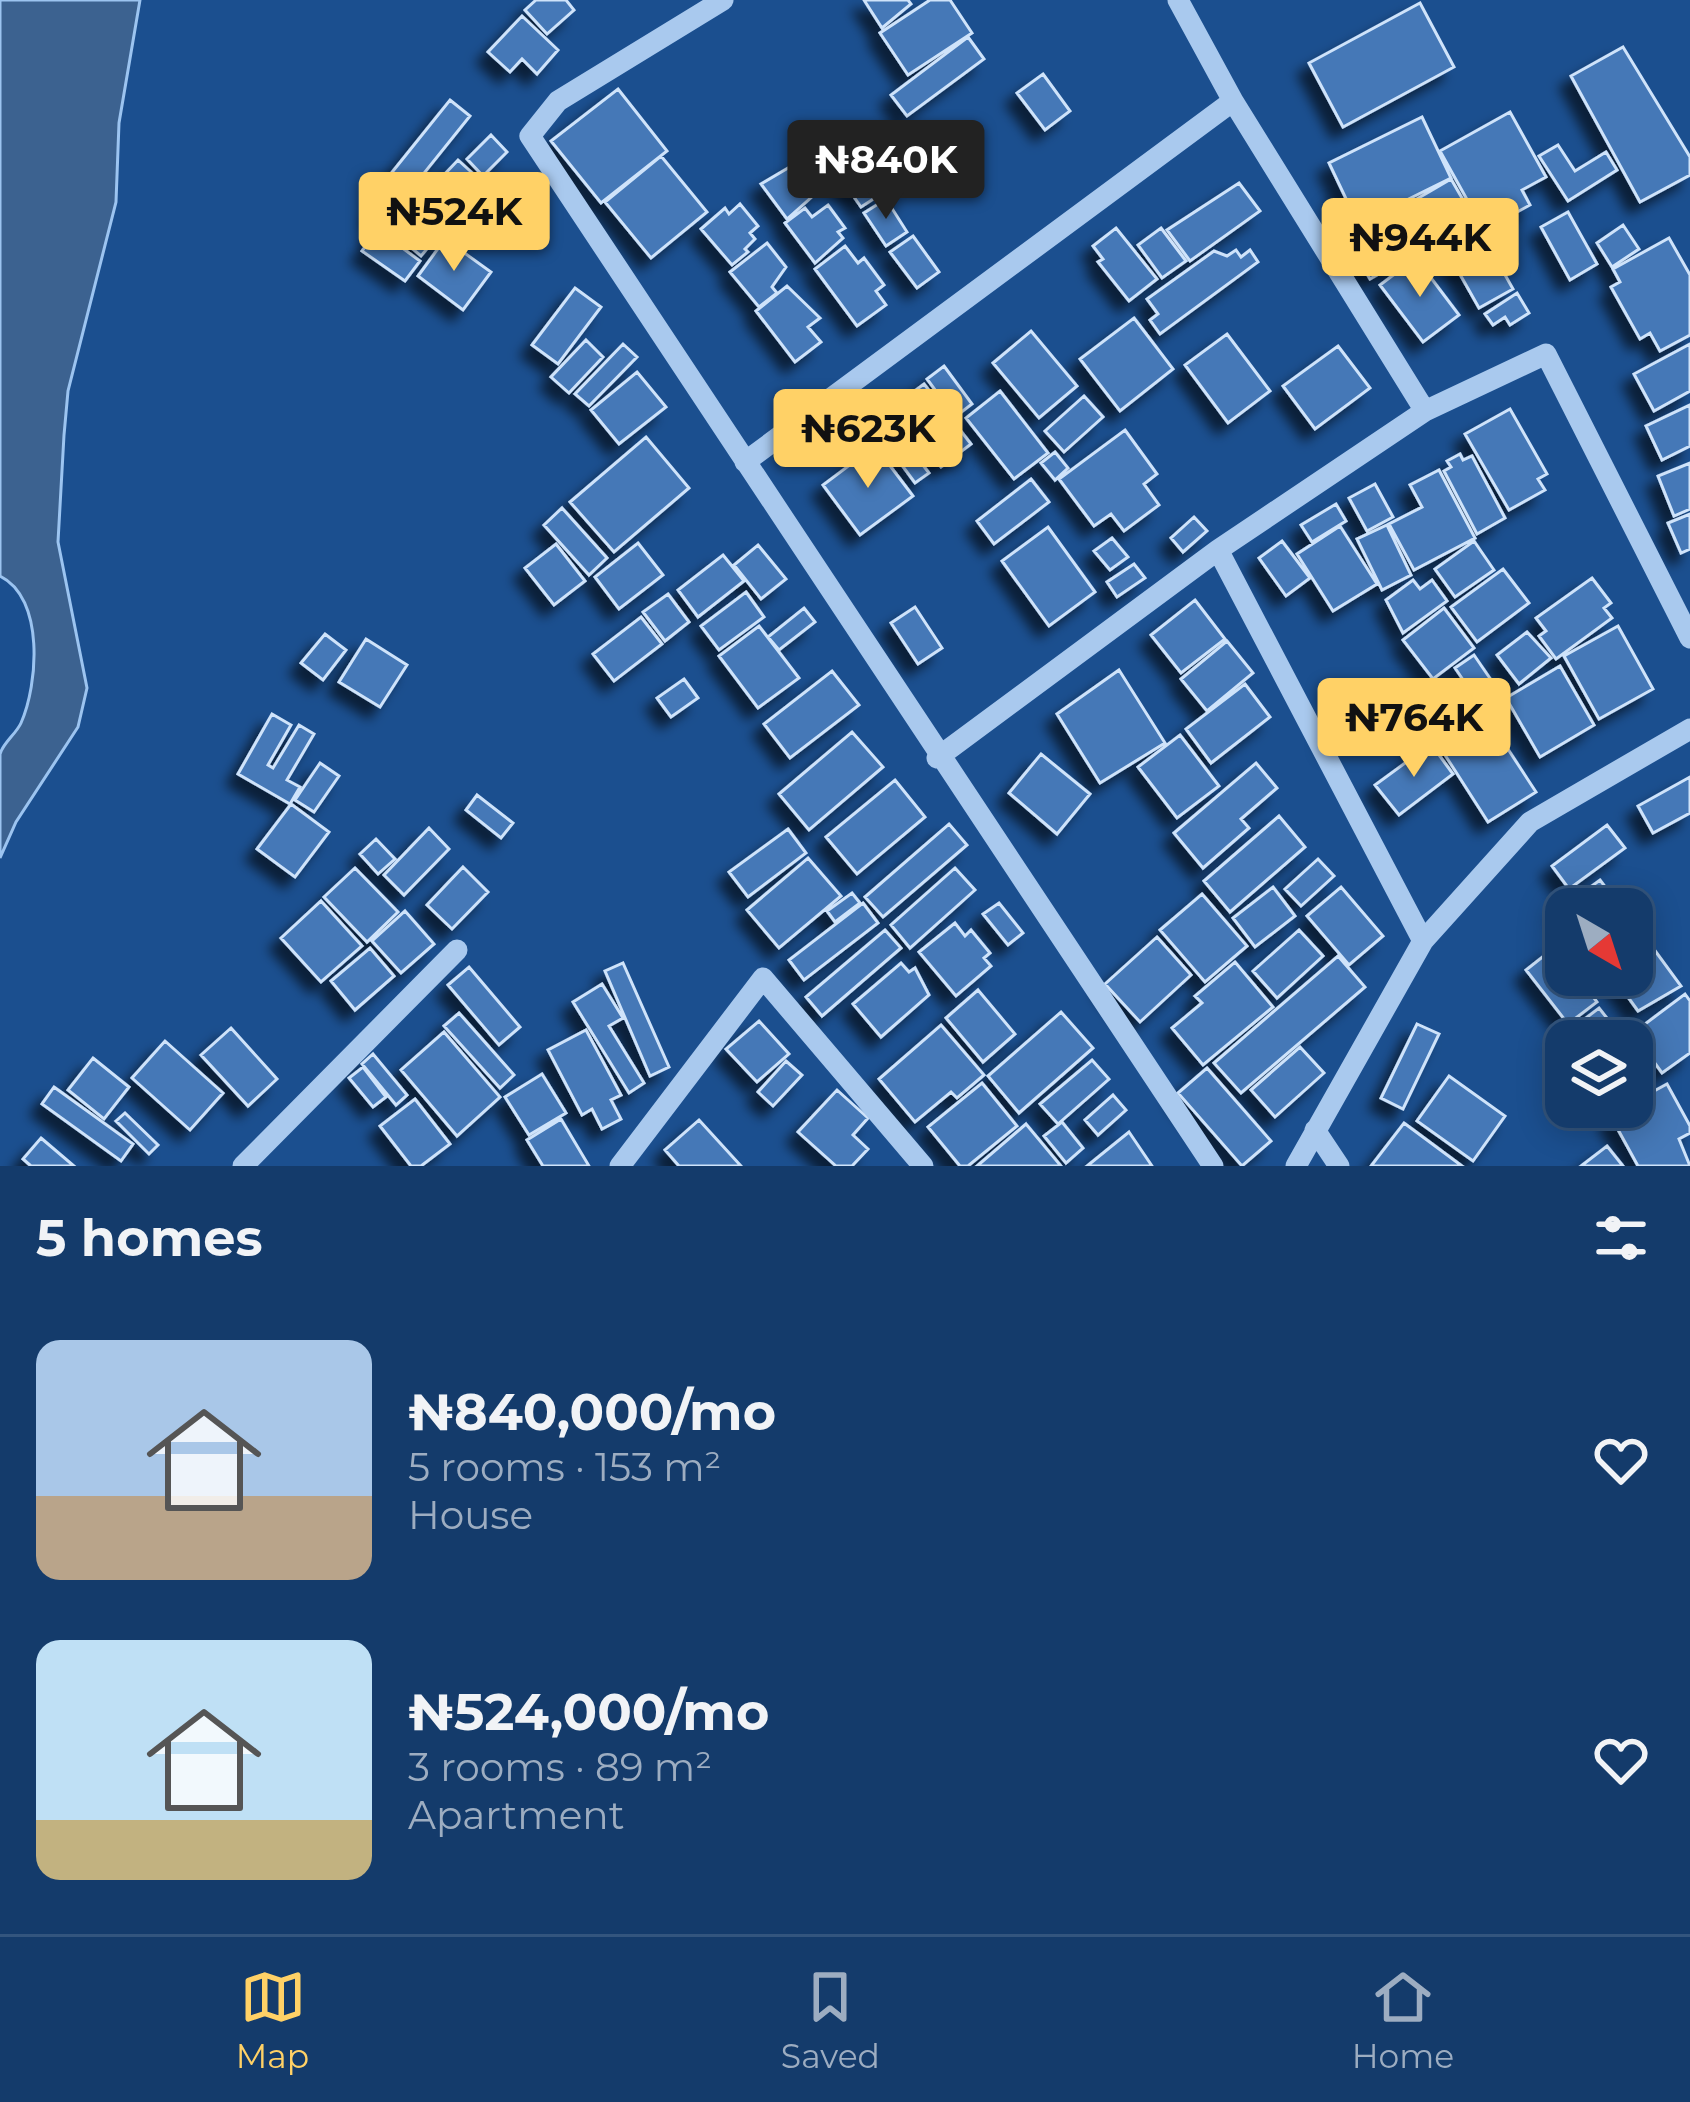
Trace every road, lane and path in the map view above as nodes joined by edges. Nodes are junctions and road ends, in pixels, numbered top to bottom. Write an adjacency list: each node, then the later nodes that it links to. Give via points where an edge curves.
1 (723, 0): 5 (street, via 558,101 530,136)
2 (1178, 0): 3 (street)
3 (1233, 101): 4 (street); 5 (street)
4 (1425, 411): 6 (street); 7 (street, via 1546,354)
5 (746, 462): 9 (street)
6 (1218, 550): 9 (street); 10 (street)
7 (1690, 638)
8 (1690, 728): 10 (street, via 1529,822)
9 (937, 758): 16 (street)
10 (1423, 941): 12 (street)
11 (458, 950): 13 (street)
12 (1315, 1130): 17 (street); 18 (street)
13 (243, 1166)
14 (620, 1166): 15 (street, via 763,978)
15 (923, 1166)
16 (1213, 1166)
17 (1295, 1166)
18 (1339, 1166)

